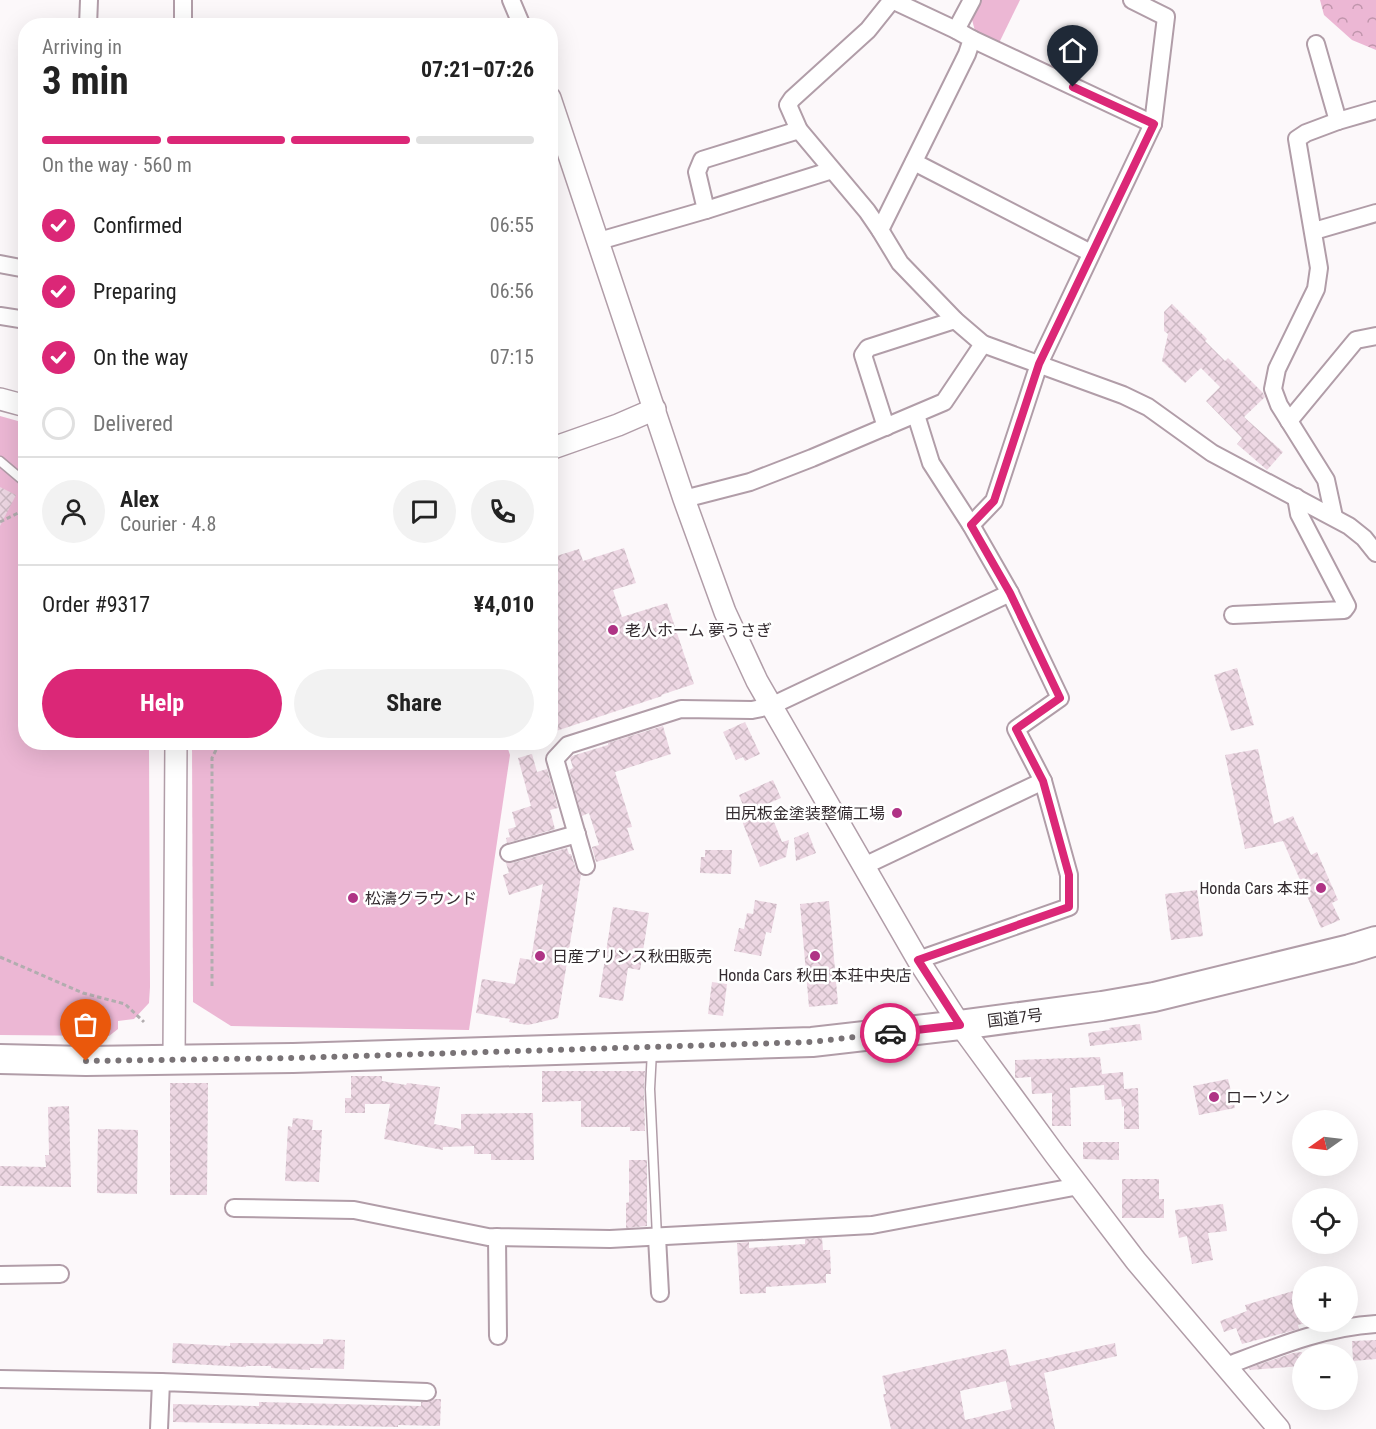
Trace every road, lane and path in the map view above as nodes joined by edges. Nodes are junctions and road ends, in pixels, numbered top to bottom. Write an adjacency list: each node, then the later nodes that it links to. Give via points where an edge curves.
1 (89, 0): 7 (street)
2 (183, 0): 8 (street)
3 (511, 0): 9 (street)
4 (892, 0): 10 (street); 17 (street, via 868,30 792,99 788,105)
5 (972, 0): 10 (street)
6 (1132, 0): 16 (street, via 1166,17)
7 (88, 18)
8 (183, 18)
9 (519, 18)
10 (956, 30): 11 (street)
11 (972, 39): 16 (street); 18 (street)
12 (1316, 44): 15 (street)
13 (1376, 110): 15 (street)
14 (558, 121): 24 (street)
15 (1338, 121): 23 (street, via 1297,139)
16 (1154, 124): 25 (street)
17 (799, 130): 19 (street); 20 (street, via 702,160 697,172)
18 (914, 162): 22 (street); 25 (street)
19 (832, 170): 20 (street); 22 (street)
20 (706, 210): 24 (street)
21 (1376, 213): 23 (street)
22 (880, 230): 30 (street, via 900,263)
23 (1314, 231): 38 (street, via 1319,267 1316,289 1277,369 1273,389)
24 (599, 241): 36 (street)
25 (1091, 253): 33 (street)
26 (0, 264): 27 (street)
27 (18, 268)
28 (0, 316): 29 (street)
29 (18, 319)
30 (955, 320): 32 (street); 39 (street, via 868,348 863,355)
31 (1376, 336): 38 (street, via 1356,340)
32 (983, 344): 33 (street); 37 (street, via 944,402)
33 (1039, 364): 43 (street, via 1148,407 1212,453); 48 (street, via 994,501)
34 (0, 399): 35 (street)
35 (18, 404)
36 (655, 409): 40 (street); 44 (street)
37 (916, 415): 39 (street); 48 (street, via 931,463)
38 (1289, 421): 46 (street, via 1326,480)
39 (886, 427): 44 (street, via 750,482)
40 (558, 446)
41 (0, 461): 42 (lane)
42 (18, 476)
43 (1296, 497): 46 (street); 51 (street, via 1299,514 1347,606 1344,610)
44 (684, 499): 52 (street, via 725,612)
45 (18, 513): 47 (path)
46 (1334, 518): 49 (street, via 1349,525)
47 (0, 522)
48 (971, 525): 50 (street)
49 (1376, 553)
50 (1010, 593): 52 (street); 55 (street, via 1060,698 1016,729)
51 (1233, 615)
52 (771, 706): 56 (street, via 752,710 681,709 568,746 555,759); 59 (street)
53 (176, 750): 68 (street)
54 (216, 750): 63 (path, via 212,758)
55 (1043, 781): 59 (street); 62 (street, via 1069,875 1069,907)
56 (577, 834): 57 (street); 58 (street)
57 (509, 854)
58 (586, 866)
59 (864, 866): 62 (street)
60 (1376, 941): 65 (highway, 国道7号, via 1154,997)
61 (0, 957): 64 (path, via 83,993 125,1004)
62 (918, 960): 65 (street)
63 (212, 986)
64 (144, 1022)
65 (960, 1025): 66 (highway, 国道7号, via 812,1042); 69 (street)
66 (652, 1047): 68 (highway, 国道7号); 72 (lane, via 650,1089)
67 (0, 1059): 68 (highway, 国道7号)
68 (174, 1060)
69 (1079, 1186): 72 (street, via 872,1225); 78 (street, via 1136,1261)
70 (234, 1208): 71 (street, via 354,1210)
71 (497, 1237): 72 (street); 77 (street)
72 (657, 1237): 75 (street)
73 (60, 1274): 74 (street)
74 (0, 1275)
75 (660, 1293)
76 (1376, 1324): 78 (street, via 1330,1330)
77 (498, 1336)
78 (1226, 1366): 83 (street)
79 (0, 1379): 80 (street)
80 (161, 1382): 81 (street); 82 (street)
81 (428, 1392)
82 (159, 1429)
83 (1279, 1429)

